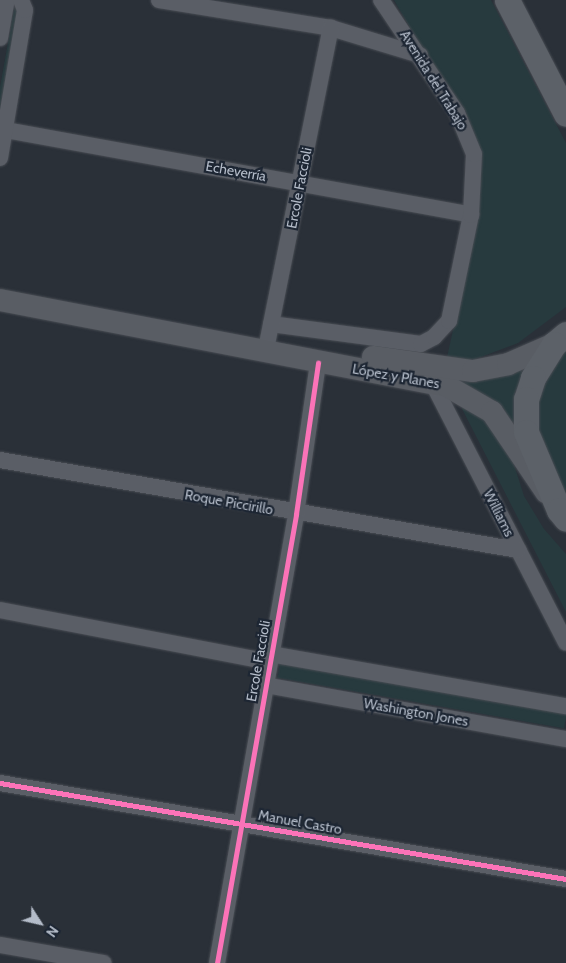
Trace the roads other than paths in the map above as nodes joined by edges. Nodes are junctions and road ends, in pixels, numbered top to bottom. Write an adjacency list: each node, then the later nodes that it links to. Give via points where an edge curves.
1 (7, 0): 7 (street)
2 (21, 0): 10 (street, via 25,10)
3 (159, 0): 6 (street)
4 (381, 0): 8 (street, Avenida del Trabajo)
5 (507, 0): 9 (main road)
6 (331, 28): 8 (street); 12 (street, Ercole Faccioli)
7 (0, 38)
8 (420, 55): 13 (street, Avenida del Trabajo, via 457,113 474,154)
9 (566, 114)
10 (2, 129): 11 (street); 12 (street, Echeverría)
11 (0, 158)
12 (300, 182): 13 (street, Echeverría); 15 (street, Ercole Faccioli)
13 (471, 215): 15 (street, Avenida del Trabajo, via 449,321 434,337 421,344 404,344)
14 (0, 300): 17 (main road, López y Planes)
15 (271, 324): 17 (street, Ercole Faccioli)
16 (560, 339): 17 (main road, López y Planes, via 508,364 472,371 292,345); 22 (main road, via 533,378 526,399 526,432)
17 (266, 349): 18 (main road, López y Planes)
18 (318, 363): 19 (main road, López y Planes); 21 (street, Ercole Faccioli)
19 (432, 382): 22 (main road, López y Planes, via 464,394 492,412); 23 (street, Williams)
20 (0, 460): 21 (street, Roque Piccirillo)
21 (296, 514): 23 (street, Roque Piccirillo); 26 (street, Ercole Faccioli)
22 (562, 514)
23 (518, 550): 25 (street, Williams)
24 (0, 610): 26 (street)
25 (566, 643)
26 (270, 658): 27 (street, Ercole Faccioli); 28 (street)
27 (265, 685): 29 (street, Washington Jones); 31 (street, Ercole Faccioli)
28 (566, 706)
29 (566, 740)
30 (0, 783): 31 (street, Manuel Castro)
31 (241, 823): 32 (street, Manuel Castro); 35 (street, Ercole Faccioli)
32 (566, 879)
33 (0, 945): 34 (street)
34 (103, 963)
35 (217, 963)

